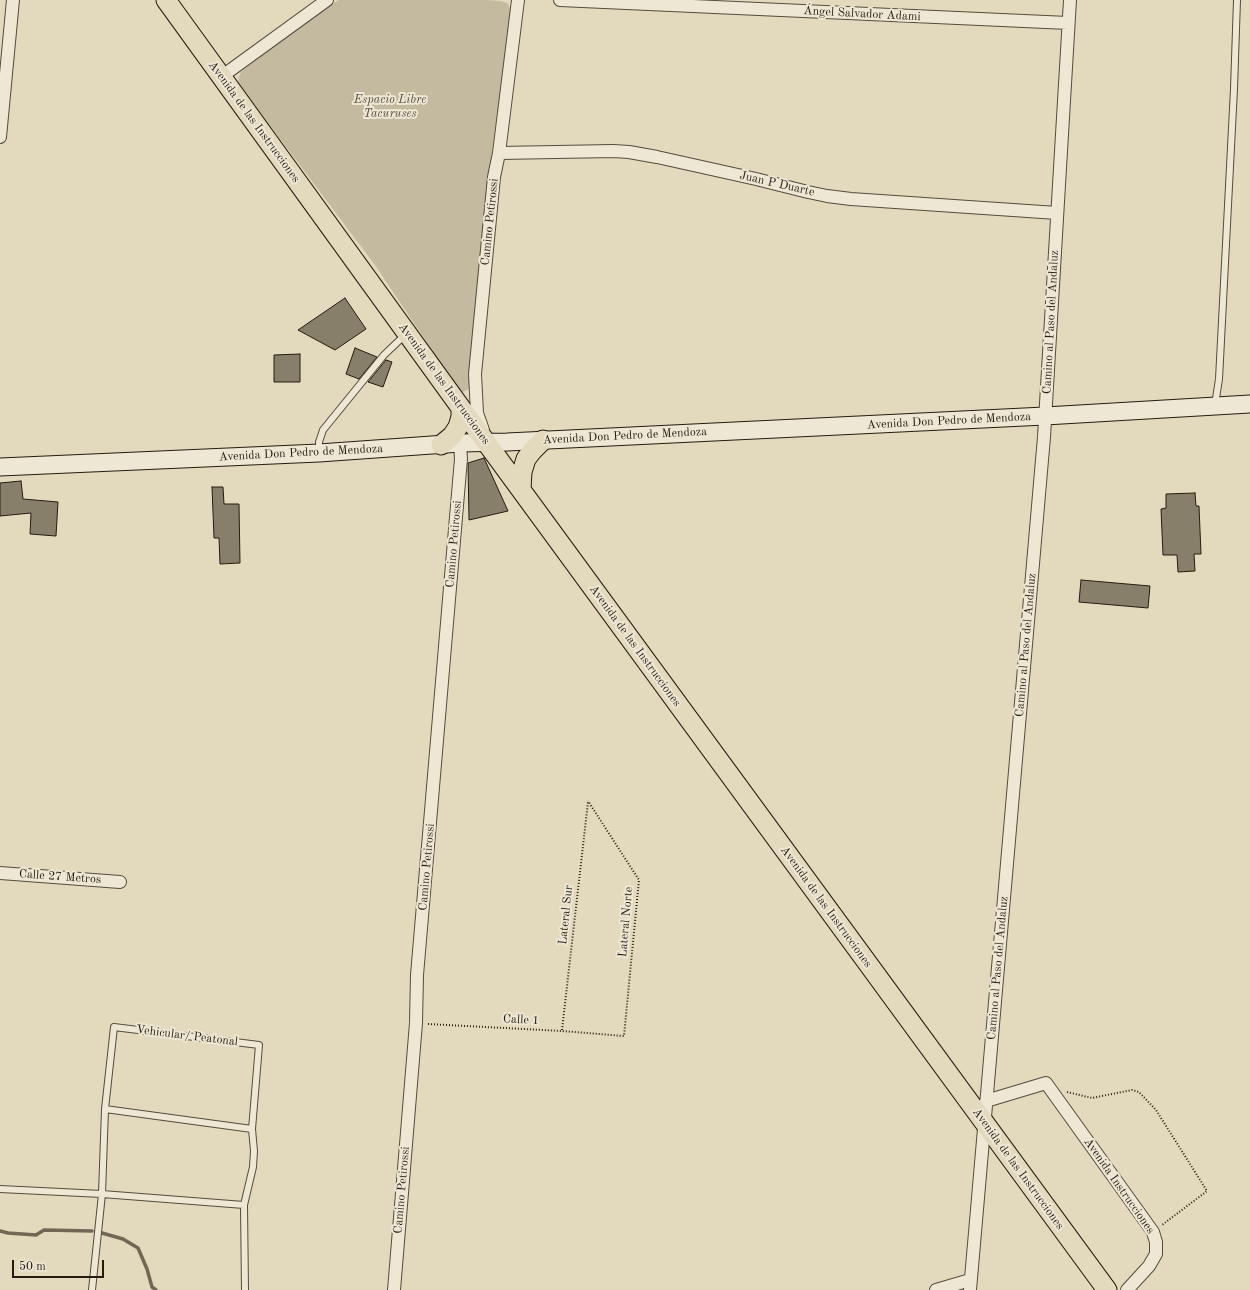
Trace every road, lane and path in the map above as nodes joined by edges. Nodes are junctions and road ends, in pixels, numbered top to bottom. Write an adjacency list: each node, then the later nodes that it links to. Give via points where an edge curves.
1 (13, 0): 10 (street)
2 (166, 0): 9 (main road, Avenida de las Instrucciones)
3 (327, 0): 9 (street)
4 (518, 0): 11 (street, Camino Petirossi)
5 (560, 0): 8 (street, Ángel Salvador Adami)
6 (1070, 0): 8 (street, Camino al Paso del Andaluz)
7 (1237, 0): 15 (lane, via 1219,379)
8 (1068, 23): 12 (street, Camino al Paso del Andaluz)
9 (222, 77): 13 (main road, Avenida de las Instrucciones)
10 (0, 136)
11 (499, 153): 12 (street, Juan P Duarte, via 629,152 827,196); 20 (street, Camino Petirossi, via 494,177 476,374 477,413)
12 (1057, 213): 17 (street, Camino al Paso del Andaluz)
13 (407, 333): 16 (main road, Avenida de las Instrucciones); 22 (lane, via 384,355 323,430)
14 (1250, 404): 15 (street, Avenida Don Pedro de Mendoza)
15 (1215, 406): 17 (street, Avenida Don Pedro de Mendoza)
16 (461, 408): 20 (main road, Avenida de las Instrucciones); 21 (main road, via 458,426 452,436)
17 (1045, 416): 18 (street, Avenida Don Pedro de Mendoza); 32 (street, Camino al Paso del Andaluz)
18 (543, 440): 20 (street, Avenida Don Pedro de Mendoza); 24 (main road, via 526,459)
19 (460, 443): 20 (street, Avenida Don Pedro de Mendoza); 21 (street, Avenida Don Pedro de Mendoza); 28 (street, Camino Petirossi, via 461,459 417,976)
20 (487, 443): 24 (main road, Avenida de las Instrucciones)
21 (441, 445): 22 (street, Avenida Don Pedro de Mendoza)
22 (319, 453): 23 (street, Avenida Don Pedro de Mendoza)
23 (0, 467)
24 (521, 489): 34 (main road, Avenida de las Instrucciones)
25 (588, 801): 29 (path, Lateral Sur); 30 (path, Lateral Norte, via 638,880)
26 (0, 873): 27 (street, Calle 27 Metros)
27 (120, 882)
28 (416, 1023): 29 (path, Calle 1); 43 (street, Camino Petirossi)
29 (562, 1031): 30 (path, Calle 1)
30 (624, 1036)
31 (1046, 1083): 32 (street); 39 (street, Avenida Instrucciones); 39 (path, via 1092,1098 1132,1090 1139,1092 1156,1110 1207,1191)
32 (986, 1101): 34 (street, Camino al Paso del Andaluz)
33 (105, 1109): 35 (lane); 35 (lane, Vehicular/ Peatonal, via 114,1027 259,1045); 37 (lane, Vehicular/ Peatonal)
34 (985, 1124): 40 (street, Camino al Paso del Andaluz); 45 (main road, Avenida de las Instrucciones)
35 (252, 1129): 38 (lane, Vehicular/ Peatonal, via 253,1167)
36 (0, 1190): 37 (lane)
37 (102, 1194): 38 (lane); 41 (lane, Vehicular/ Peatonal)
38 (244, 1205): 42 (lane, Vehicular/ Peatonal)
39 (1154, 1232): 46 (street, Avenida Instrucciones, via 1156,1254 1149,1266)
40 (970, 1285): 44 (street)
41 (92, 1290)
42 (244, 1290)
43 (394, 1290)
44 (936, 1290)
45 (1107, 1290)
46 (1127, 1290)

